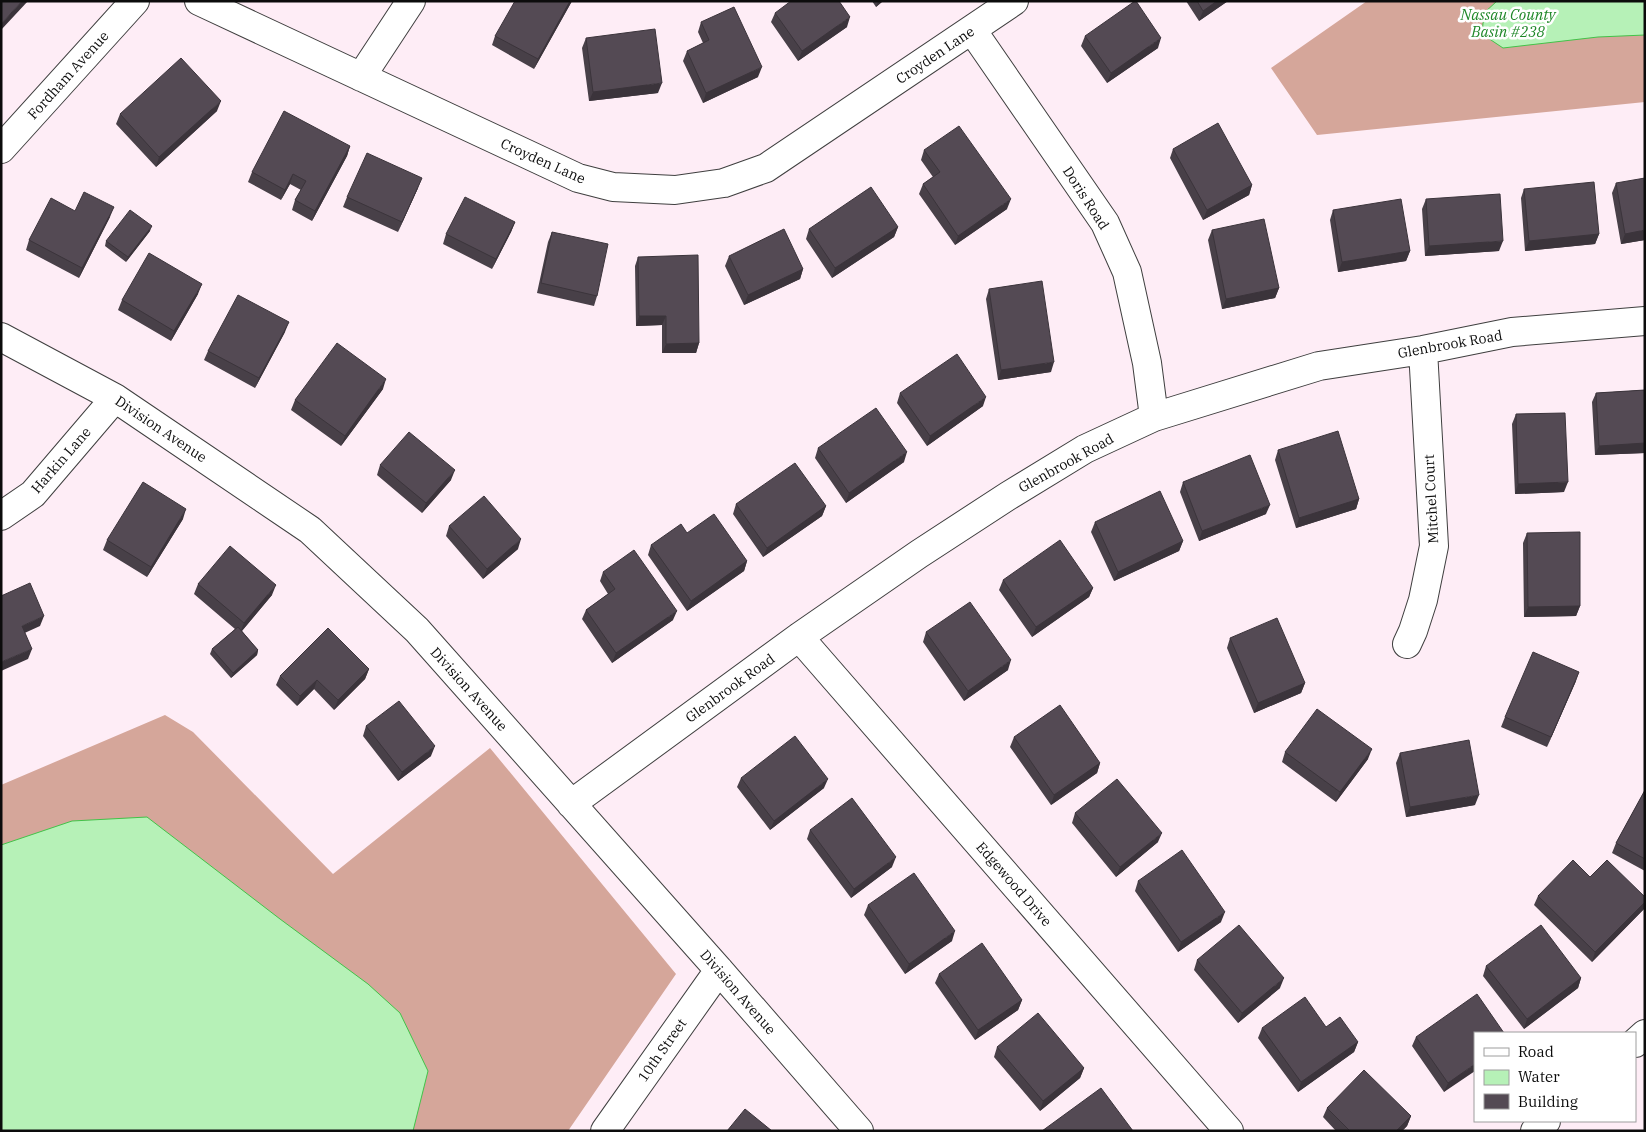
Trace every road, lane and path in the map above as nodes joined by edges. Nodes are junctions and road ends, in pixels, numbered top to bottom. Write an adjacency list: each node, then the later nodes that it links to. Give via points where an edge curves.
1 (135, 1): 7 (street, Fordham Avenue)
2 (199, 1): 6 (street, Croyden Lane)
3 (411, 1): 6 (street)
4 (1014, 1): 5 (street, Croyden Lane)
5 (972, 30): 6 (street, Croyden Lane, via 766,168 724,183 675,190 613,187 578,178); 12 (street, Doris Road, via 1105,223 1127,272 1147,363)
6 (361, 78)
7 (1, 149)
8 (1645, 321): 10 (street, Glenbrook Road, via 1512,332)
9 (1, 337): 11 (street, Division Avenue)
10 (1423, 350): 12 (street, Glenbrook Road, via 1319,366); 15 (street, Mitchel Court, via 1434,546 1424,600)
11 (115, 398): 13 (street, Harkin Lane, via 33,494); 16 (street, Division Avenue, via 310,530 417,630)
12 (1154, 417): 14 (street, Glenbrook Road, via 1085,449 1008,496)
13 (1, 516)
14 (799, 638): 16 (street, Glenbrook Road); 21 (street, Edgewood Drive)
15 (1407, 644)
16 (571, 804): 17 (street, Division Avenue)
17 (719, 970): 19 (street, 10th Street); 20 (street, Division Avenue)
18 (1545, 1122): 22 (street)
19 (606, 1131)
20 (859, 1131)
21 (1228, 1131)
22 (1534, 1131)

